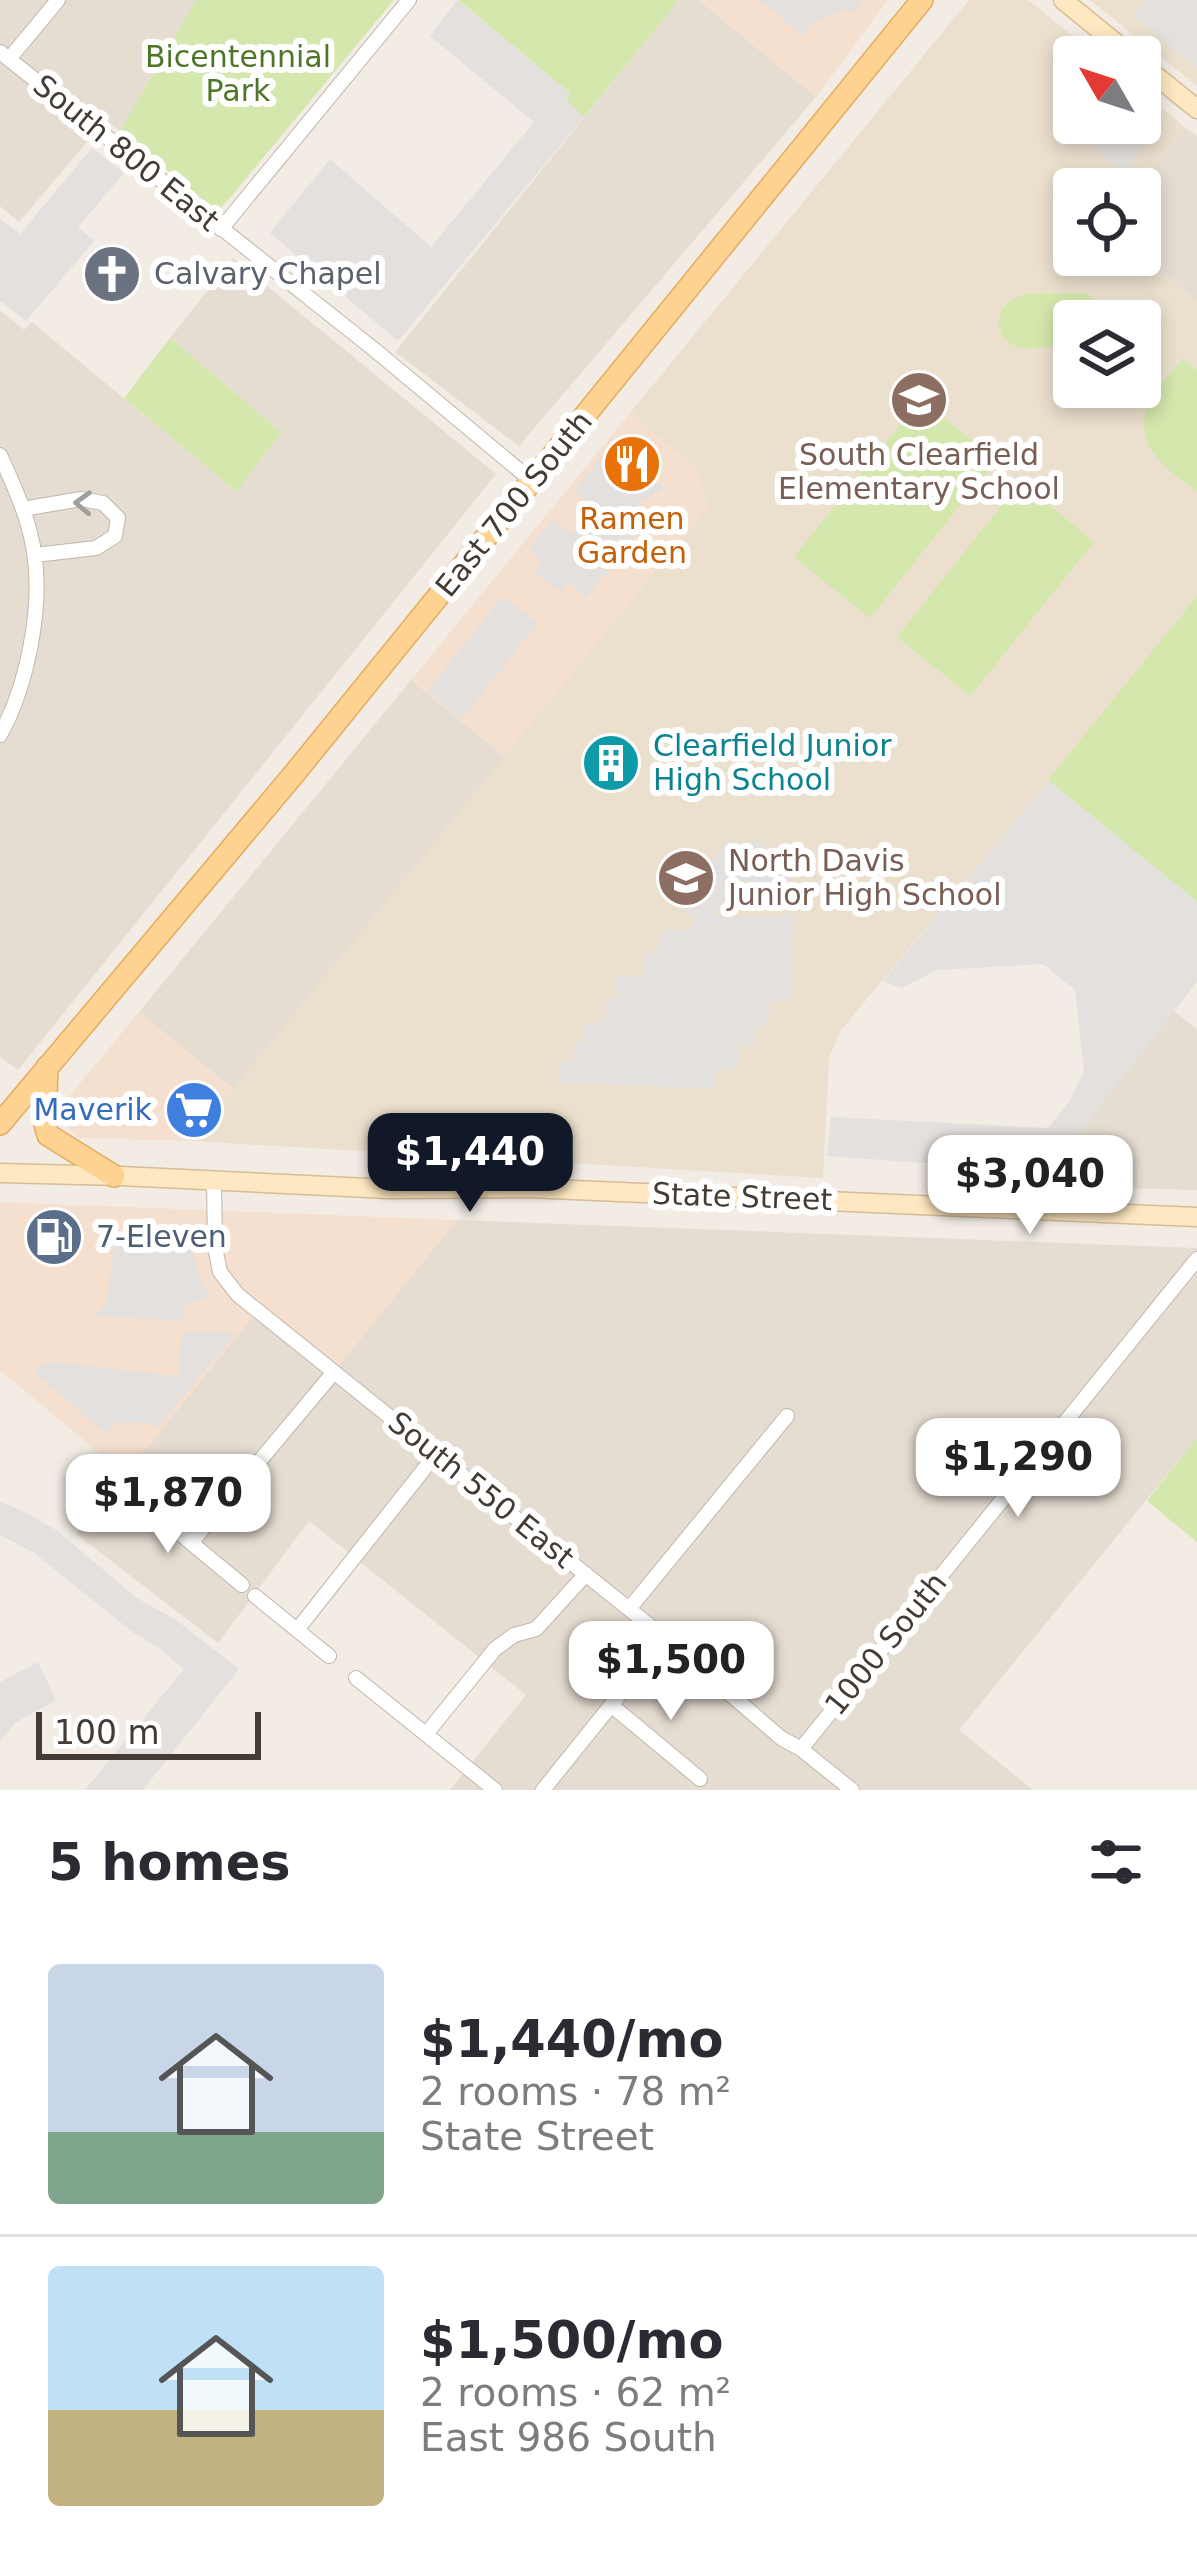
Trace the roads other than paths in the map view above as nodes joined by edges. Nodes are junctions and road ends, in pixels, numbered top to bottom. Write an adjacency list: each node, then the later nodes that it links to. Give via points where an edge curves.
1 (58, 0): 6 (street)
2 (410, 0): 9 (street)
3 (922, 0): 11 (main road, East 700 South)
4 (1063, 0): 5 (main road)
5 (1107, 36)
6 (5, 56): 9 (street, South 800 East)
7 (1161, 80): 8 (main road)
8 (1197, 109)
9 (221, 229): 11 (street, South 800 East)
10 (0, 455): 12 (street)
11 (532, 481): 15 (main road, East 700 South)
12 (23, 509): 13 (street); 13 (street, one-way to 12, via 96,548 115,536 118,518 103,503 81,499)
13 (35, 555): 14 (street, via 26,663)
14 (0, 735)
15 (46, 1067): 16 (main road); 18 (main road, via 48,1136)
16 (0, 1124)
17 (0, 1174): 18 (main road, State Street)
18 (114, 1176): 19 (main road, State Street)
19 (214, 1180): 20 (main road, State Street); 22 (street, South 550 East, via 220,1272)
20 (1197, 1217)
21 (1197, 1259): 37 (street, 1000 South)
22 (334, 1372): 24 (street, South 550 East); 26 (street)
23 (787, 1416): 30 (street)
24 (436, 1454): 27 (street, South 550 East); 31 (street)
25 (125, 1489): 26 (street)
26 (191, 1543): 28 (street)
27 (586, 1574): 30 (street, South 550 East); 36 (street, via 536,1629 495,1649)
28 (242, 1585)
29 (255, 1596): 31 (street)
30 (629, 1610): 32 (street, South 550 East)
31 (297, 1630): 33 (street)
32 (665, 1638): 35 (street); 37 (street, South 550 East)
33 (329, 1656)
34 (356, 1678): 36 (street)
35 (611, 1705): 38 (street); 40 (street)
36 (426, 1734): 39 (street)
37 (801, 1749): 41 (street, South 550 East)
38 (700, 1779)
39 (495, 1790)
40 (543, 1790)
41 (852, 1790)

